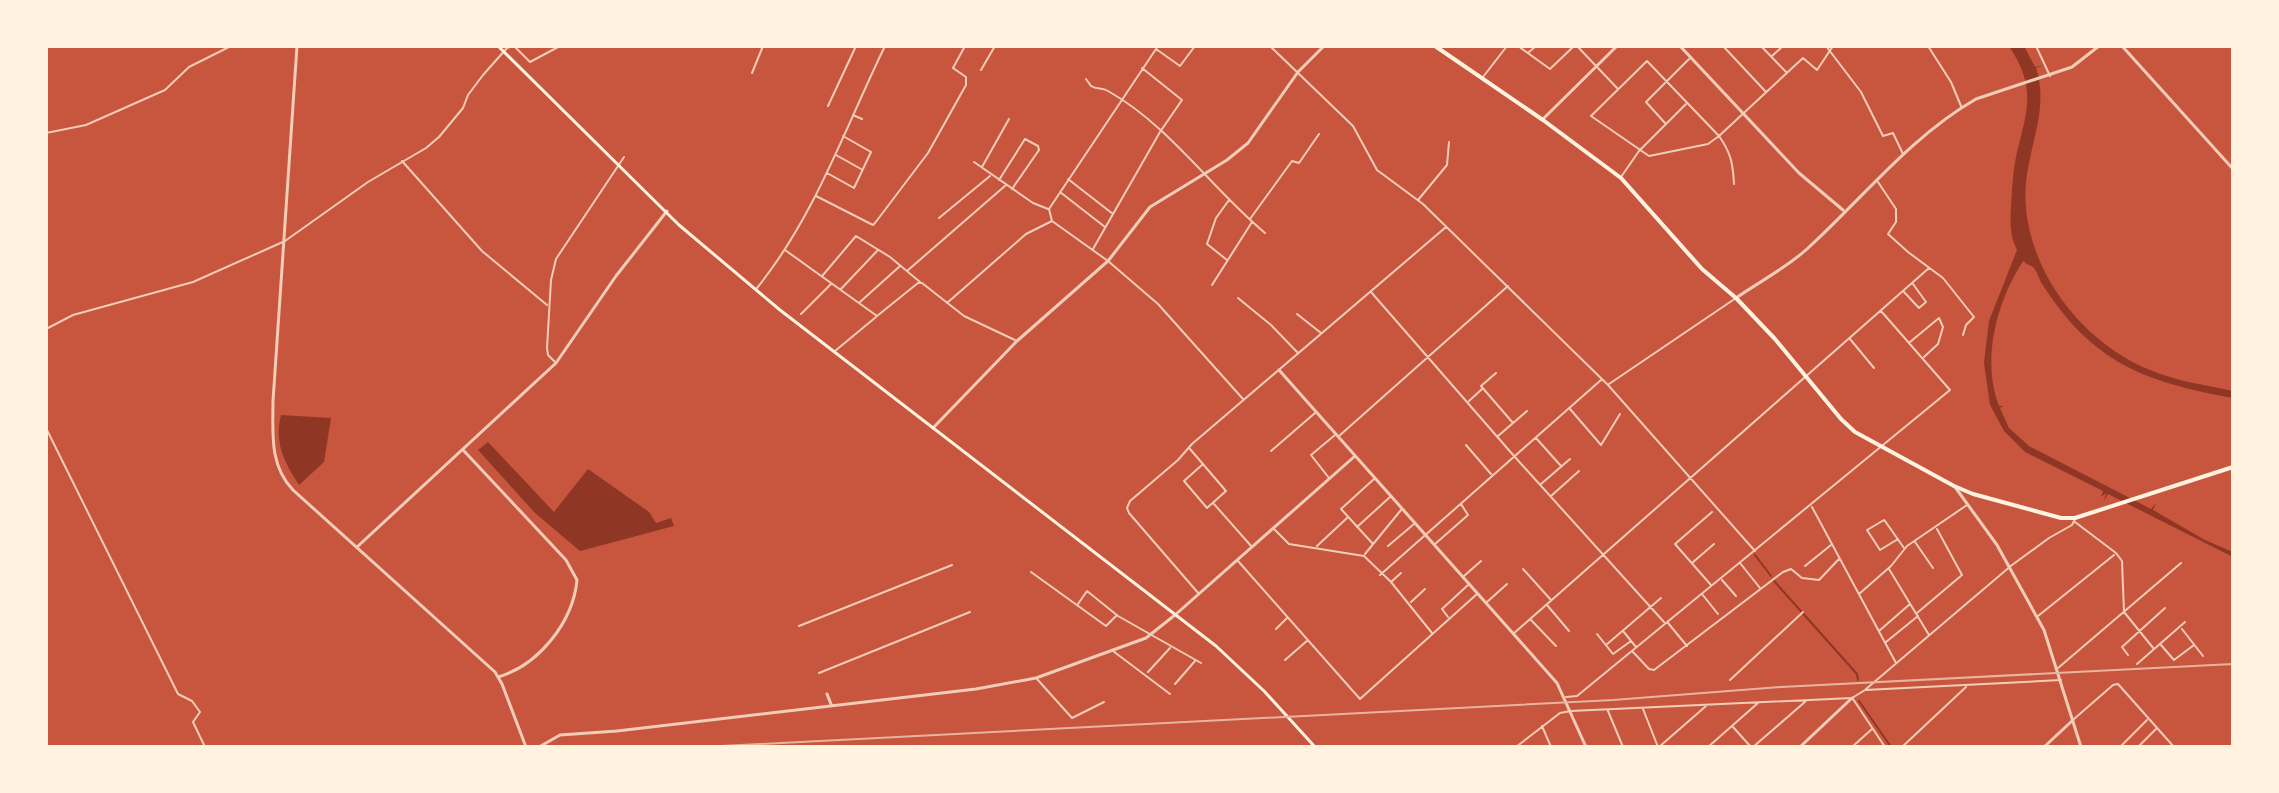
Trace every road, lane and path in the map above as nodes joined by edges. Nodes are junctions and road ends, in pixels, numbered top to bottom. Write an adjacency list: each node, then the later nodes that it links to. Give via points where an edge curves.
1 (231, 46): 59 (street, via 189,67 165,90 86,125)
2 (297, 46): 98 (street)
3 (498, 46): 32 (main road)
4 (514, 46): 5 (street, via 530,62); 32 (street)
5 (560, 46)
6 (763, 46): 40 (street)
7 (856, 46): 50 (street)
8 (885, 46): 53 (street)
9 (965, 46): 85 (street, via 953,68 966,77 966,85 928,153 875,223)
10 (995, 46): 38 (street)
11 (1195, 46): 30 (street, via 1180,66)
12 (1270, 46): 39 (street)
13 (1324, 46): 39 (street)
14 (1435, 46): 43 (highway)
15 (1507, 46): 43 (street)
16 (1518, 46): 33 (street)
17 (1536, 46): 33 (street)
18 (1575, 46): 33 (street, via 1550,69); 36 (street)
19 (1617, 46): 36 (street)
20 (1680, 46): 35 (street)
21 (1723, 46): 47 (street)
22 (1761, 46): 34 (street)
23 (1783, 46): 34 (street)
24 (1826, 46): 31 (street)
25 (1833, 46): 31 (street)
26 (1928, 46): 51 (street)
27 (2036, 46): 42 (street)
28 (2099, 46): 42 (street, via 2072,67)
29 (2122, 46): 72 (street)
30 (1157, 48): 37 (street)
31 (1829, 50): 41 (street, via 1817,70 1803,58); 66 (street, via 1861,92 1878,130 1883,136 1893,133)
32 (504, 52): 68 (street, via 450,125); 70 (main road)
33 (1529, 53)
34 (1771, 56): 41 (street)
35 (1691, 58): 45 (street); 52 (street)
36 (1596, 66): 46 (street); 56 (street)
37 (1142, 68): 48 (street); 58 (street, via 1182,100)
38 (981, 70)
39 (1298, 72): 75 (street, via 1248,143); 87 (street, via 1353,126 1377,170)
40 (752, 73)
41 (1787, 73): 47 (street)
42 (2049, 76): 51 (street)
43 (1483, 78): 56 (highway)
44 (1086, 79): 48 (street)
45 (1667, 81): 46 (street, via 1647,61); 49 (street); 57 (street, via 1646,102)
46 (1618, 89): 64 (street, via 1591,116)
47 (1766, 92): 52 (street)
48 (1120, 99): 58 (street); 78 (street)
49 (1687, 103): 57 (street); 62 (street)
50 (828, 106)
51 (1962, 107): 66 (street)
52 (1742, 113): 62 (street); 90 (street, via 1811,185)
53 (852, 114): 54 (street); 61 (street)
54 (862, 119)
55 (1009, 119): 71 (street)
56 (1543, 120): 77 (highway)
57 (1666, 124): 64 (street)
58 (1160, 132): 75 (street); 91 (street)
59 (46, 133)
60 (1319, 134): 93 (street, via 1299,163 1292,161)
61 (842, 136): 65 (street); 73 (street, via 871,152)
62 (1719, 136): 64 (street, via 1708,144 1649,156); 81 (street, via 1733,158)
63 (1449, 142): 87 (street, via 1447,165)
64 (1639, 151): 77 (street)
65 (834, 154): 73 (street); 74 (street)
66 (1904, 155): 80 (street)
67 (624, 157): 70 (street)
68 (402, 161): 98 (street); 121 (street, via 482,251)
69 (974, 162): 71 (street)
70 (618, 164): 89 (main road); 121 (street, via 556,259)
71 (981, 168): 76 (street)
72 (2233, 169)
73 (862, 170): 74 (street, via 854,188)
74 (826, 173): 85 (street)
75 (1205, 174): 86 (street); 103 (street, via 1150,207)
76 (991, 175): 79 (street); 92 (street)
77 (1621, 178): 118 (highway, via 1702,269)
78 (1068, 179): 84 (street); 91 (street)
79 (999, 180): 82 (street); 83 (street, via 1028,139 1039,150)
80 (1877, 181): 90 (street); 105 (street, via 1896,209 1888,234)
81 (1734, 184)
82 (1006, 185): 83 (street); 106 (street)
83 (1012, 189): 88 (street)
84 (1060, 192): 88 (street); 96 (street)
85 (816, 196): 99 (street)
86 (1229, 199): 93 (street); 102 (street, via 1207,244)
87 (1418, 201): 95 (street)
88 (1049, 209): 94 (street)
89 (667, 211): 114 (main road); 138 (street)
90 (1845, 211): 118 (street, via 1804,251)
91 (1114, 215): 96 (street)
92 (939, 218)
93 (1251, 220): 97 (street); 102 (street)
94 (1052, 221): 101 (street); 120 (street, via 1026,234)
95 (1447, 226): 112 (street); 115 (street)
96 (1106, 227): 101 (street)
97 (1265, 233)
98 (285, 241): 128 (street, via 193,282 73,315); 198 (street, via 273,401 275,456 287,484)
99 (785, 250): 107 (street); 114 (street)
100 (878, 250): 104 (street); 107 (street, via 856,236); 113 (street)
101 (1092, 250): 103 (street)
102 (1227, 260): 111 (street)
103 (1108, 261): 132 (street); 146 (street, via 1178,324)
104 (901, 266): 106 (street); 119 (street)
105 (1929, 268): 110 (street); 127 (street)
106 (907, 271): 109 (street)
107 (822, 276): 108 (street)
108 (831, 283): 113 (street); 123 (street)
109 (922, 283): 120 (street); 126 (street)
110 (1912, 283): 116 (street); 116 (street, via 1926,302 1919,308)
111 (1212, 285)
112 (1508, 286): 136 (street); 143 (street)
113 (841, 289): 119 (street)
114 (756, 290): 134 (main road)
115 (1371, 291): 129 (street); 136 (street)
116 (1903, 292): 122 (street)
117 (1238, 298): 135 (street)
118 (1736, 298): 142 (highway); 144 (street)
119 (859, 303): 126 (street)
120 (946, 304): 132 (street)
121 (548, 306): 138 (street, via 547,348)
122 (1881, 311): 131 (street); 133 (street)
123 (801, 314)
124 (1297, 314): 129 (street)
125 (1979, 315): 127 (street)
126 (877, 316): 134 (street)
127 (1974, 317): 130 (street)
128 (46, 329)
129 (1322, 333): 135 (street)
130 (1963, 335)
131 (1849, 338): 139 (street); 142 (street)
132 (1017, 341): 154 (street)
133 (1909, 342): 137 (street); 137 (street, via 1939,318 1943,327 1938,344)
134 (834, 352): 154 (main road)
135 (1298, 353): 140 (street)
136 (1427, 358): 147 (street); 155 (street)
137 (1923, 359): 159 (street, via 1950,390)
138 (556, 363): 161 (street)
139 (1874, 368)
140 (1279, 370): 146 (street); 150 (street)
141 (1496, 373): 145 (street)
142 (1805, 376): 159 (highway, via 1848,426); 173 (street)
143 (1602, 379): 144 (street); 148 (street)
144 (1608, 385): 173 (street)
145 (1483, 388): 147 (street); 152 (street)
146 (1243, 400): 160 (street)
147 (1467, 402): 156 (street)
148 (1570, 408): 151 (street, via 1601,445); 157 (street)
149 (1527, 411): 152 (street)
150 (1316, 412): 155 (street); 162 (street)
151 (1620, 414)
152 (1513, 423): 156 (street)
153 (46, 428): 316 (street, via 178,694 200,712 193,722)
154 (933, 428): 249 (main road)
155 (1337, 436): 163 (street); 171 (street, via 1311,455)
156 (1497, 437): 164 (street)
157 (1535, 437): 164 (street); 167 (street)
158 (1466, 445): 170 (street)
159 (1881, 445): 175 (highway); 181 (street)
160 (1189, 448): 166 (street); 230 (street, via 1127,508)
161 (463, 450): 198 (street); 291 (street, via 566,560 577,580 555,634 532,659)
162 (1271, 451)
163 (1355, 456): 171 (street); 172 (street)
164 (1514, 456): 170 (street); 174 (street)
165 (1570, 459): 167 (street)
166 (1203, 464): 178 (street, via 1226,491); 178 (street, via 1184,481 1205,508)
167 (1561, 466): 174 (street)
168 (2233, 467): 185 (highway)
169 (1579, 471): 177 (street)
170 (1492, 475): 179 (street)
171 (1329, 478): 189 (street)
172 (1375, 478): 176 (street); 184 (street, via 1341,509)
173 (1691, 479): 202 (street); 204 (street)
174 (1540, 485): 177 (street)
175 (1954, 486): 180 (street); 185 (highway)
176 (1391, 496): 182 (street); 187 (street)
177 (1550, 497): 204 (street)
178 (1214, 503): 199 (street)
179 (1461, 504): 190 (street); 196 (street, via 1468,515)
180 (1968, 504): 188 (street); 214 (street)
181 (1811, 506): 195 (street); 202 (street)
182 (1402, 509): 186 (street); 193 (street)
183 (1712, 512): 209 (street, via 1675,544)
184 (1348, 517): 187 (street); 200 (street)
185 (2075, 520): 203 (street); 214 (street)
186 (1415, 523): 190 (street); 197 (street)
187 (1357, 527): 193 (street)
188 (1936, 527): 192 (street); 247 (street, via 1962,575)
189 (1273, 528): 199 (street); 200 (street, via 1284,542)
190 (1425, 535): 196 (street); 220 (street)
191 (1898, 539): 191 (street, via 1884,520 1867,530 1880,550); 201 (street)
192 (1914, 541): 201 (street); 216 (street)
193 (1373, 544): 205 (street)
194 (1714, 544): 209 (street)
195 (1831, 544): 206 (street); 213 (street)
196 (1434, 545): 221 (street)
197 (1388, 546)
198 (357, 547): 291 (street)
199 (1252, 547): 207 (street)
200 (1315, 548): 205 (street)
201 (1905, 549): 215 (street)
202 (1755, 551): 210 (street)
203 (2116, 553): 244 (street, via 2123,567); 250 (street)
204 (1603, 555): 235 (street); 241 (street)
205 (1364, 556): 220 (street)
206 (1839, 559): 228 (street, via 1819,580 1802,578 1791,569); 232 (street)
207 (1238, 560): 230 (street); 251 (street)
208 (1481, 561): 221 (street)
209 (1691, 563): 226 (street)
210 (1740, 563): 222 (street); 228 (street)
211 (2181, 563): 244 (street)
212 (952, 565): 256 (street)
213 (1805, 566)
214 (2010, 567): 250 (street); 267 (street)
215 (1888, 568): 232 (street); 238 (street)
216 (1933, 568)
217 (1523, 569): 235 (street)
218 (1031, 572): 239 (street)
219 (1401, 573): 223 (street)
220 (1380, 575): 223 (street)
221 (1463, 577): 224 (street)
222 (1721, 579): 226 (street); 233 (street)
223 (1391, 582): 236 (street)
224 (1469, 584): 229 (street); 252 (street, via 1442,609)
225 (1507, 584): 237 (street)
226 (1712, 586): 231 (street)
227 (1425, 589): 236 (street)
228 (1761, 589): 275 (street)
229 (1477, 593): 237 (street); 252 (street)
230 (1199, 594): 249 (street)
231 (1702, 594): 246 (street); 254 (street)
232 (1859, 595): 261 (street)
233 (1736, 596)
234 (1661, 598): 241 (street)
235 (1552, 601): 240 (street)
236 (1409, 603): 264 (street)
237 (1486, 603): 265 (street)
238 (1911, 603): 247 (street); 261 (street)
239 (1078, 604): 248 (street, via 1106,626); 248 (street, via 1087,591)
240 (1547, 605): 253 (street); 259 (street)
241 (1650, 607): 254 (street); 260 (street)
242 (2165, 608): 262 (street)
243 (970, 612): 290 (street)
244 (2124, 612): 262 (street); 288 (street)
245 (1802, 613): 293 (street)
246 (1718, 614)
247 (1918, 614): 267 (street); 270 (street)
248 (1116, 615): 263 (street)
249 (1175, 615): 263 (street); 319 (main road, via 1264,691)
250 (2038, 617): 288 (street)
251 (1287, 618): 258 (street); 268 (street)
252 (1449, 618): 264 (street)
253 (1531, 619): 265 (street); 274 (street)
254 (1666, 622): 275 (street); 277 (street)
255 (2185, 622): 257 (street)
256 (799, 626)
257 (2180, 627): 271 (street); 273 (street)
258 (1276, 629)
259 (1569, 631)
260 (1623, 631): 269 (street); 272 (street)
261 (1878, 631): 270 (street)
262 (2139, 631): 278 (street); 281 (street, via 2122,647)
263 (1151, 634): 276 (street); 279 (street)
264 (1433, 634): 268 (street, via 1360,699)
265 (1513, 634): 300 (street)
266 (1597, 634): 272 (street)
267 (1930, 636): 286 (street)
268 (1308, 640): 284 (street)
269 (1631, 641): 272 (street, via 1613,654); 277 (street)
270 (1885, 643): 286 (street)
271 (2160, 644): 273 (street, via 2174,660); 278 (street)
272 (1606, 645)
273 (2194, 645): 282 (street)
274 (1556, 646)
275 (1687, 646): 280 (street, via 1651,671)
276 (1170, 647): 283 (street); 289 (street)
277 (1637, 648): 280 (street)
278 (2154, 649): 287 (street)
279 (1112, 650): 292 (street); 299 (street)
280 (1632, 652): 300 (street, via 1577,696)
281 (2128, 655)
282 (2203, 656)
283 (1195, 660): 285 (street); 295 (street)
284 (1285, 660)
285 (1201, 663)
286 (1896, 663): 297 (street)
287 (2137, 664)
288 (2058, 668): 294 (street)
289 (1148, 672)
290 (819, 673)
291 (498, 677): 317 (street)
292 (1036, 678): 303 (street, via 1072,718); 305 (street)
293 (1730, 680)
294 (2061, 680): 296 (street); 311 (street)
295 (1175, 684)
296 (1967, 686): 297 (street); 330 (street)
297 (1865, 690): 301 (street)
298 (827, 694): 305 (street)
299 (1170, 694)
300 (1566, 697): 309 (street)
301 (1852, 698): 302 (street); 314 (street); 327 (street)
302 (1806, 701): 304 (street); 326 (street)
303 (1104, 702)
304 (1759, 703): 306 (street); 313 (street)
305 (831, 704): 318 (street, via 560,735)
306 (1707, 705): 307 (street); 324 (street)
307 (1642, 708): 308 (street); 324 (street)
308 (1607, 710): 309 (street); 323 (street)
309 (1571, 711): 312 (street); 322 (street)
310 (2149, 719): 311 (street, via 2116,684); 315 (street); 333 (street)
311 (2073, 720): 331 (street); 332 (street)
312 (1541, 726): 320 (street); 321 (street)
313 (1733, 726): 325 (street); 326 (street)
314 (1872, 728): 328 (street); 329 (street)
315 (2157, 728): 334 (street); 335 (street)
316 (205, 747)
317 (526, 747)
318 (539, 747)
319 (1315, 747)
320 (1516, 747)
321 (1551, 747)
322 (1586, 747)
323 (1623, 747)
324 (1659, 747)
325 (1708, 747)
326 (1752, 747)
327 (1800, 747)
328 (1852, 747)
329 (1885, 747)
330 (1902, 747)
331 (2044, 747)
332 (2081, 747)
333 (2120, 747)
334 (2138, 747)
335 (2174, 747)

